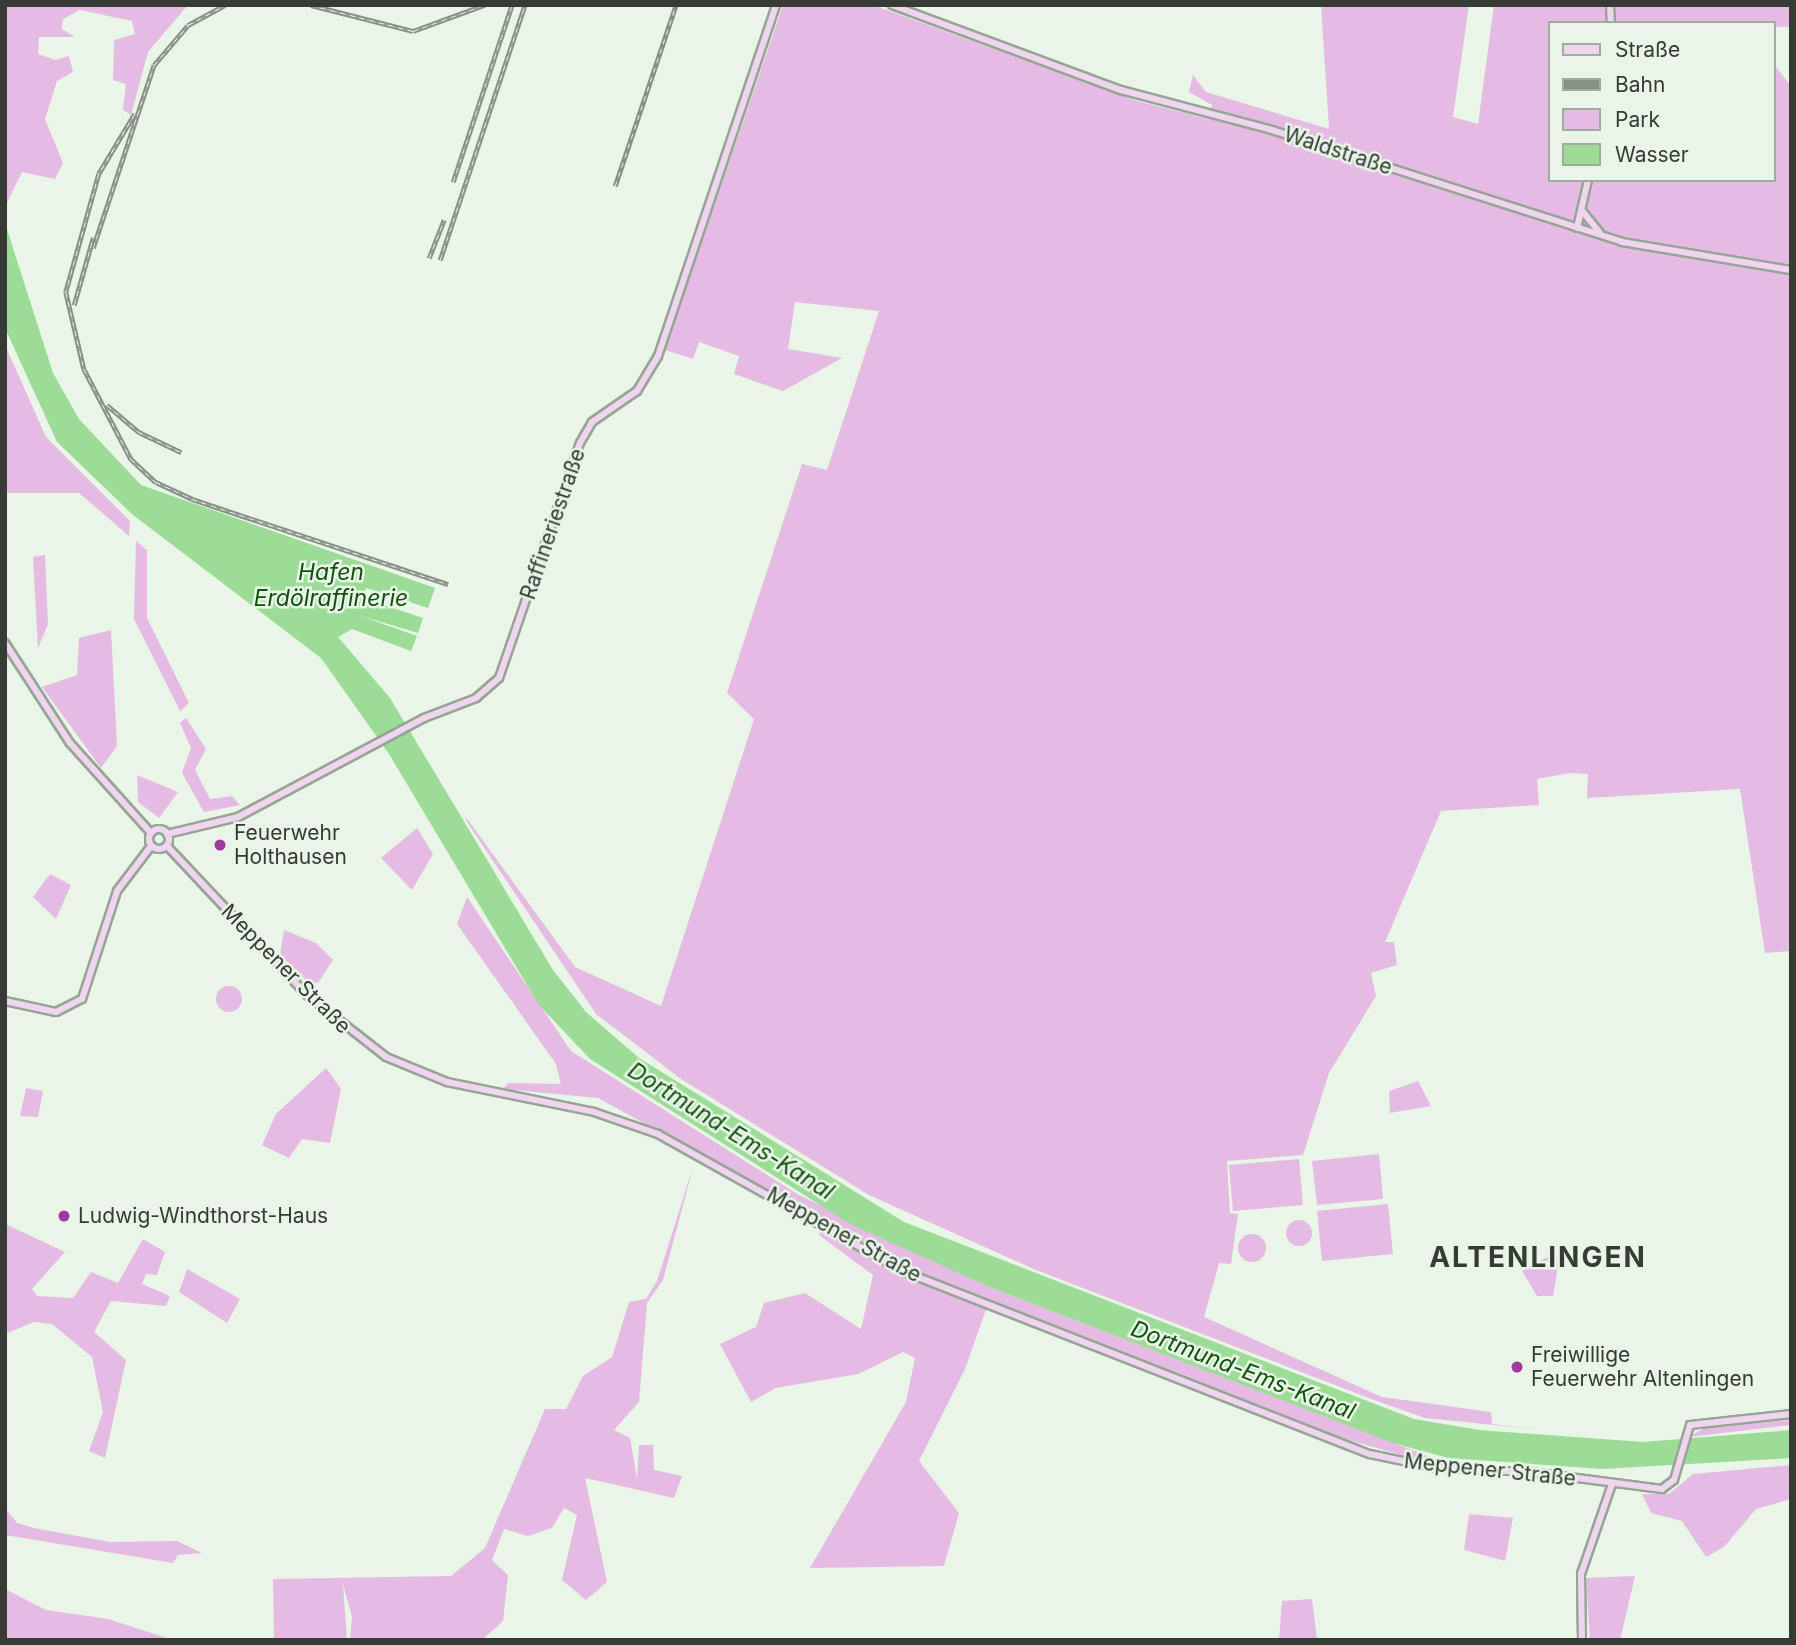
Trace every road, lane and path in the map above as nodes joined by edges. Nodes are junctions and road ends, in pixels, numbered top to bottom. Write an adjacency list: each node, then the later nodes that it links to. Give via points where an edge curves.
1 (776, 5): 10 (street, Raffineriestraße, via 658,356 637,391 592,422 580,443 504,669 476,698 414,724 238,817)
2 (892, 5): 5 (street, Waldstraße, via 1121,90 1272,130)
3 (1588, 182): 4 (street)
4 (1582, 209): 5 (street); 6 (street, via 1588,224)
5 (1577, 228): 6 (street, Waldstraße)
6 (1607, 237): 7 (street, Waldstraße)
7 (1791, 270)
8 (5, 643): 9 (street, via 70,743)
9 (151, 833): 10 (street); 11 (street)
10 (167, 834): 12 (street)
11 (151, 846): 12 (street); 13 (street, via 125,876 83,997 56,1012)
12 (167, 846): 15 (street, Meppener Straße, via 337,1023 413,1070 594,1112 658,1134 905,1272 1370,1454 1416,1466)
13 (5, 1001)
14 (1791, 1414): 15 (street, Meppener Straße, via 1698,1422 1685,1434 1675,1477 1662,1489)
15 (1612, 1484): 16 (street, via 1581,1574)
16 (1582, 1640)

